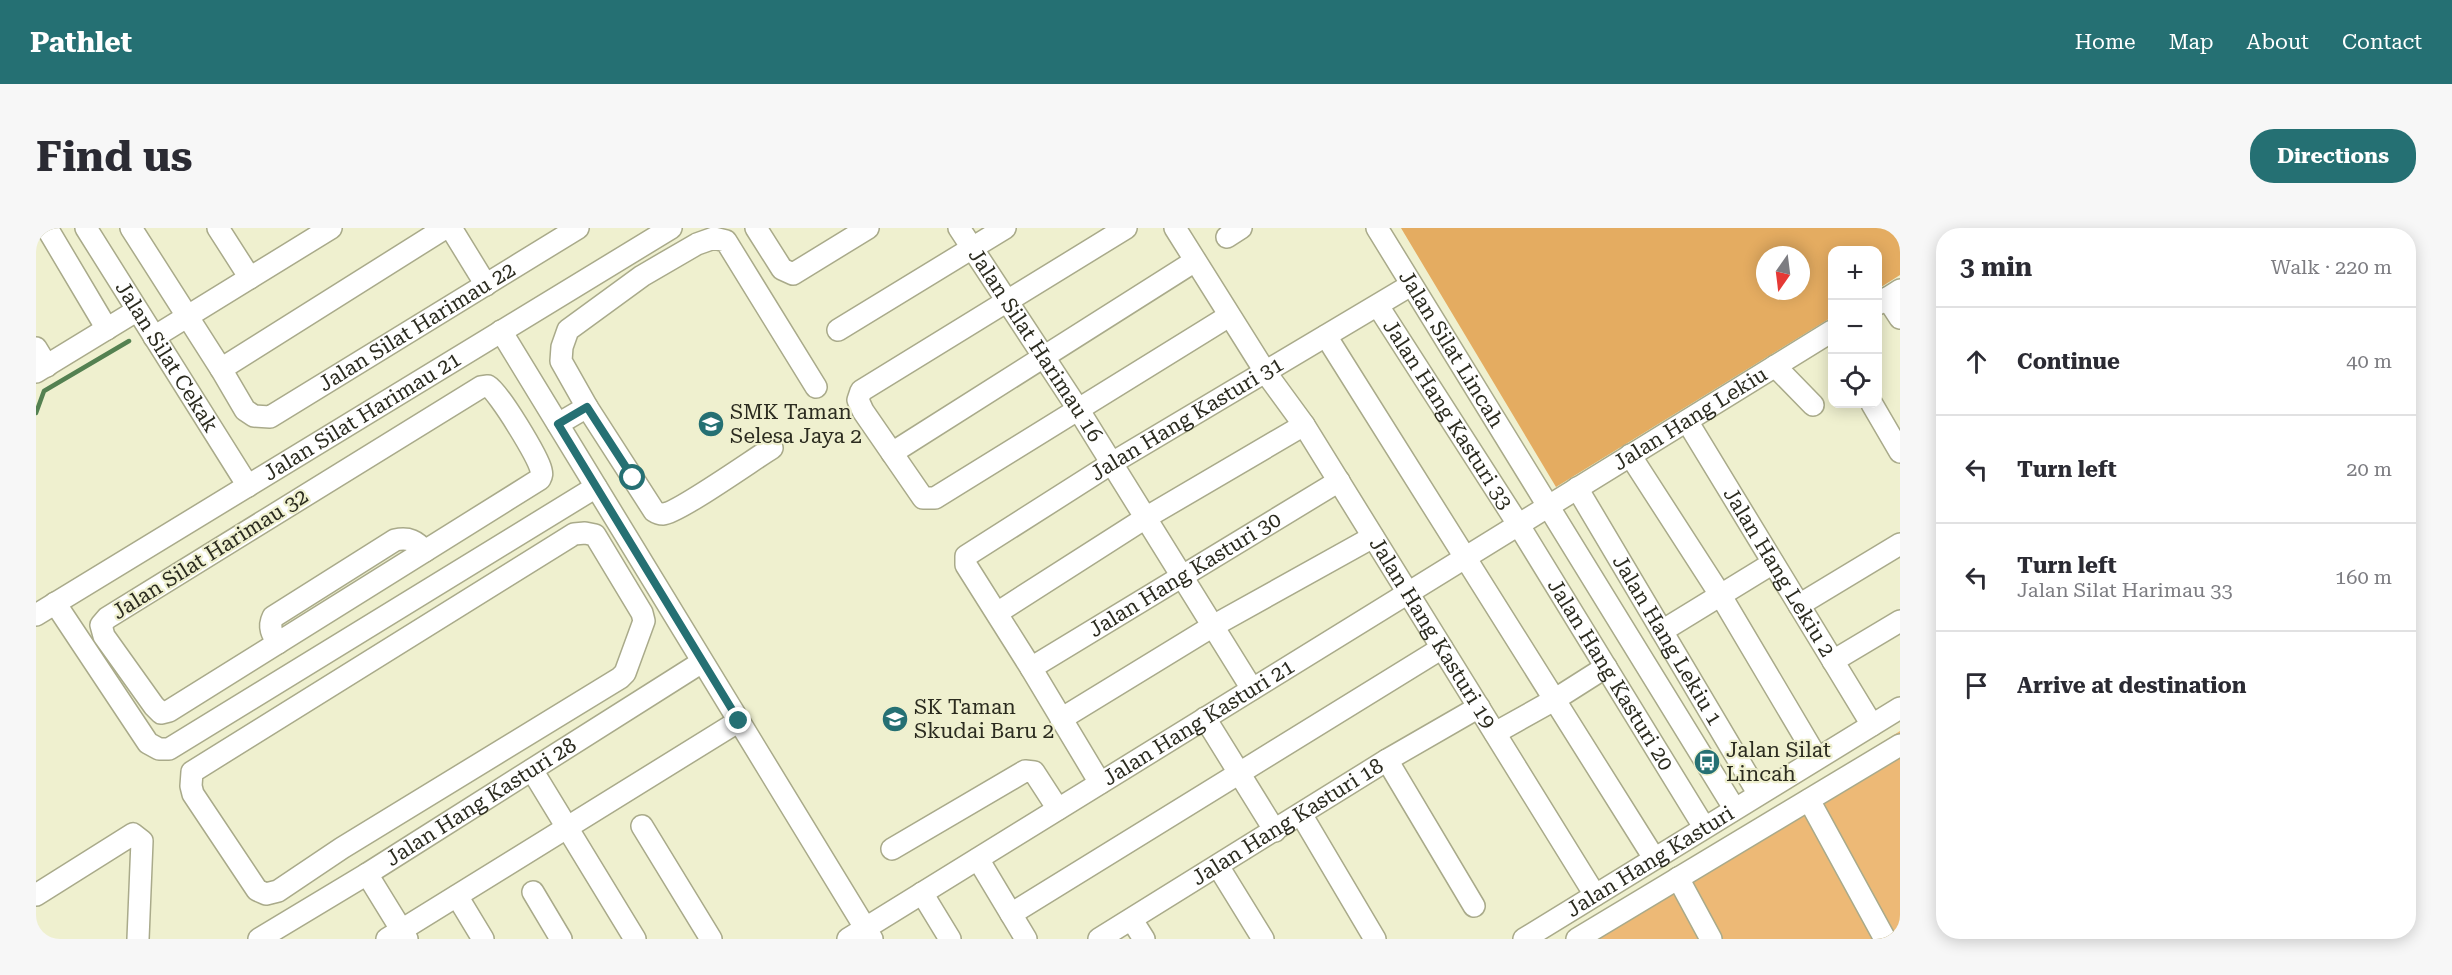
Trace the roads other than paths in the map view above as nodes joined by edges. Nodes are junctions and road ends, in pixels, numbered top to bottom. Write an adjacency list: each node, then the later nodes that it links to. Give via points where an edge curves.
1 (47, 228): 30 (street)
2 (86, 228): 26 (street, Jalan Silat Cekak)
3 (131, 228): 28 (street)
4 (218, 228): 20 (street)
5 (330, 228): 17 (street)
6 (445, 228): 39 (street)
7 (451, 228): 21 (street)
8 (578, 228): 21 (street, Jalan Silat Harimau 22)
9 (671, 228): 32 (street, Jalan Silat Harimau 21)
10 (756, 228): 11 (street, via 782,269 793,274)
11 (868, 228)
12 (958, 228): 18 (street, Jalan Silat Harimau 16)
13 (1005, 228): 18 (street)
14 (1126, 228): 24 (street)
15 (1175, 228): 19 (street, Jalan Hang Kasturi 19)
16 (1377, 228): 22 (street, Jalan Silat Lincah)
17 (303, 235): 20 (street)
18 (972, 248): 24 (street, Jalan Silat Harimau 16); 31 (street)
19 (1195, 261): 27 (street, Jalan Hang Kasturi 19); 36 (street)
20 (250, 278): 28 (street)
21 (486, 285): 39 (street, Jalan Silat Harimau 22, via 270,417 254,416 245,410)
22 (1411, 285): 25 (street, Jalan Hang Kasturi 31); 58 (street, Jalan Silat Lincah)
23 (1888, 297): 29 (street)
24 (1007, 301): 36 (street, Jalan Silat Harimau 16); 51 (street, via 861,391 858,400 863,411)
25 (1378, 306): 34 (street, Jalan Hang Kasturi 31); 60 (street, Jalan Hang Kasturi 33)
26 (136, 311): 30 (street); 35 (street, Jalan Silat Cekak)
27 (1229, 316): 40 (street, Jalan Hang Kasturi 19); 45 (street)
28 (186, 317): 35 (street); 39 (street)
29 (1900, 318)
30 (107, 329): 37 (street)
31 (838, 330)
32 (501, 331): 47 (street); 55 (street, Jalan Silat Harimau 21)
33 (1828, 335): 38 (street, Jalan Hang Lekiu)
34 (1326, 336): 40 (street, Jalan Hang Kasturi 31); 64 (street)
35 (154, 337): 55 (street, Jalan Silat Cekak)
36 (1043, 357): 45 (street, Jalan Silat Harimau 16); 51 (street)
37 (40, 362)
38 (1775, 366): 42 (street); 46 (street, Jalan Hang Lekiu)
39 (221, 369)
40 (1266, 373): 48 (street, Jalan Hang Kasturi 19); 53 (street, Jalan Hang Kasturi 31)
41 (816, 387): 43 (street, via 726,241 714,238 642,276 568,330 561,361)
42 (1813, 405)
43 (587, 407): 47 (street); 49 (street, via 654,511 660,514)
44 (1874, 408): 50 (street)
45 (1078, 409): 51 (street, via 931,499 920,495); 53 (street, Jalan Silat Harimau 16)
46 (1687, 421): 52 (street, Jalan Hang Lekiu); 65 (street, Jalan Hang Lekiu 2)
47 (558, 424): 56 (street)
48 (1304, 425): 54 (street, Jalan Hang Kasturi 19); 59 (street)
49 (772, 448)
50 (1900, 452)
51 (892, 453)
52 (1630, 455): 57 (street, Jalan Hang Lekiu); 69 (street)
53 (1112, 463): 59 (street, Jalan Silat Harimau 16); 72 (street, Jalan Hang Kasturi 31, via 966,555 966,565)
54 (1339, 481): 61 (street, Jalan Hang Kasturi 19); 66 (street, Jalan Hang Kasturi 30)
55 (248, 486): 70 (street, Jalan Silat Harimau 21)
56 (596, 487): 75 (street); 82 (street)
57 (1577, 488): 58 (street, Jalan Hang Lekiu); 77 (street, Jalan Hang Lekiu 1)
58 (1548, 506): 60 (street, Jalan Hang Kasturi 21); 102 (street, Jalan Silat Lincah)
59 (1147, 517): 66 (street, Jalan Silat Harimau 16); 72 (street)
60 (1518, 524): 64 (street, Jalan Hang Kasturi 21); 83 (street, Jalan Hang Kasturi 20)
61 (1373, 537): 67 (street, Jalan Hang Kasturi 19); 76 (street)
62 (1899, 546): 71 (street)
63 (425, 551): 68 (street, Jalan Silat Harimau 32); 78 (street, via 405,537 395,540 273,616 271,631); 78 (street, Jalan Silat Harimau 32, via 542,475 519,429 489,386 481,387 106,618 101,625 104,636 161,712 170,711)
64 (1466, 556): 67 (street, Jalan Hang Kasturi 21); 86 (street)
65 (1773, 563): 69 (street); 71 (street, Jalan Hang Lekiu 2)
66 (1182, 575): 76 (street, Jalan Silat Harimau 16); 84 (street, Jalan Hang Kasturi 30)
67 (1408, 592): 80 (street, Jalan Hang Kasturi 19); 85 (street, Jalan Hang Kasturi 21)
68 (355, 595): 75 (street); 78 (street, Jalan Silat Harimau 32)
69 (1721, 596): 77 (street); 95 (street)
70 (55, 603): 73 (street, Jalan Silat Harimau 21); 75 (street, via 148,744 159,749 169,749)
71 (1799, 605): 81 (street, Jalan Hang Lekiu 2)
72 (997, 613): 84 (street)
73 (36, 615)
74 (1900, 621): 81 (street)
75 (374, 624): 79 (street)
76 (1213, 626): 85 (street, Jalan Silat Harimau 16); 89 (street)
77 (1662, 631): 100 (street, Jalan Hang Lekiu 1)
78 (278, 643)
79 (389, 647): 79 (street, via 574,534 595,535 644,621 620,678 278,891 266,894 257,890 193,794 192,772)
80 (1442, 648): 87 (street, Jalan Hang Kasturi 19); 98 (street)
81 (1833, 661): 92 (street, Jalan Hang Lekiu 2)
82 (702, 662): 91 (street); 97 (street, Jalan Hang Kasturi 28)
83 (1606, 667): 86 (street); 106 (street, Jalan Hang Kasturi 20)
84 (1031, 668): 89 (street)
85 (1252, 689): 90 (street, Jalan Hang Kasturi 21)
86 (1554, 700): 93 (street); 110 (street)
87 (1479, 707): 93 (street, Jalan Hang Kasturi 19); 96 (street, Jalan Hang Kasturi 18)
88 (1900, 708): 92 (street, Jalan Hang Kasturi)
89 (1061, 718): 99 (street)
90 (1205, 718): 98 (street); 99 (street, Jalan Hang Kasturi 21)
91 (739, 721): 107 (street); 123 (street)
92 (1872, 725): 95 (street, Jalan Hang Kasturi)
93 (1494, 733): 118 (street, Jalan Hang Kasturi 19)
94 (1900, 745): 101 (street)
95 (1817, 758): 100 (street, Jalan Hang Kasturi)
96 (1387, 760): 104 (street, Jalan Hang Kasturi 18); 120 (street)
97 (532, 770): 107 (street); 113 (street, Jalan Hang Kasturi 28)
98 (1240, 775): 108 (street); 121 (street)
99 (1100, 783): 103 (street, Jalan Hang Kasturi 21)
100 (1758, 793): 102 (street, Jalan Hang Kasturi)
101 (1809, 801): 114 (street); 140 (street)
102 (1734, 808): 106 (street, Jalan Hang Kasturi)
103 (1058, 809): 109 (street, via 1034,772 1025,771); 111 (street, Jalan Hang Kasturi 21)
104 (1301, 814): 108 (street, Jalan Hang Kasturi 18); 136 (street)
105 (642, 826): 130 (street)
106 (1704, 827): 110 (street, Jalan Hang Kasturi)
107 (566, 828): 119 (street); 129 (street)
108 (1275, 831): 112 (street, Jalan Hang Kasturi 18)
109 (892, 849)
110 (1654, 858): 118 (street, Jalan Hang Kasturi)
111 (978, 859): 116 (street, Jalan Hang Kasturi 21); 121 (street)
112 (1218, 866): 122 (street, Jalan Hang Kasturi 18); 135 (street)
113 (367, 874): 124 (street); 126 (street, Jalan Hang Kasturi 28)
114 (1678, 878): 138 (street); 139 (street)
115 (533, 892): 128 (street)
116 (922, 893): 123 (street, Jalan Hang Kasturi 21); 131 (street)
117 (36, 895): 125 (street, via 133,834 138,836 142,841)
118 (1595, 895): 137 (street, Jalan Hang Kasturi)
119 (457, 896): 124 (street); 127 (street)
120 (1474, 906)
121 (1011, 914): 132 (street)
122 (1132, 920): 133 (street, Jalan Hang Kasturi 18); 134 (street)
123 (862, 935)
124 (399, 936)
125 (138, 939)
126 (259, 939)
127 (483, 939)
128 (561, 939)
129 (635, 939)
130 (711, 939)
131 (950, 939)
132 (1026, 939)
133 (1099, 939)
134 (1144, 939)
135 (1263, 939)
136 (1375, 939)
137 (1524, 939)
138 (1577, 939)
139 (1711, 939)
140 (1885, 939)

